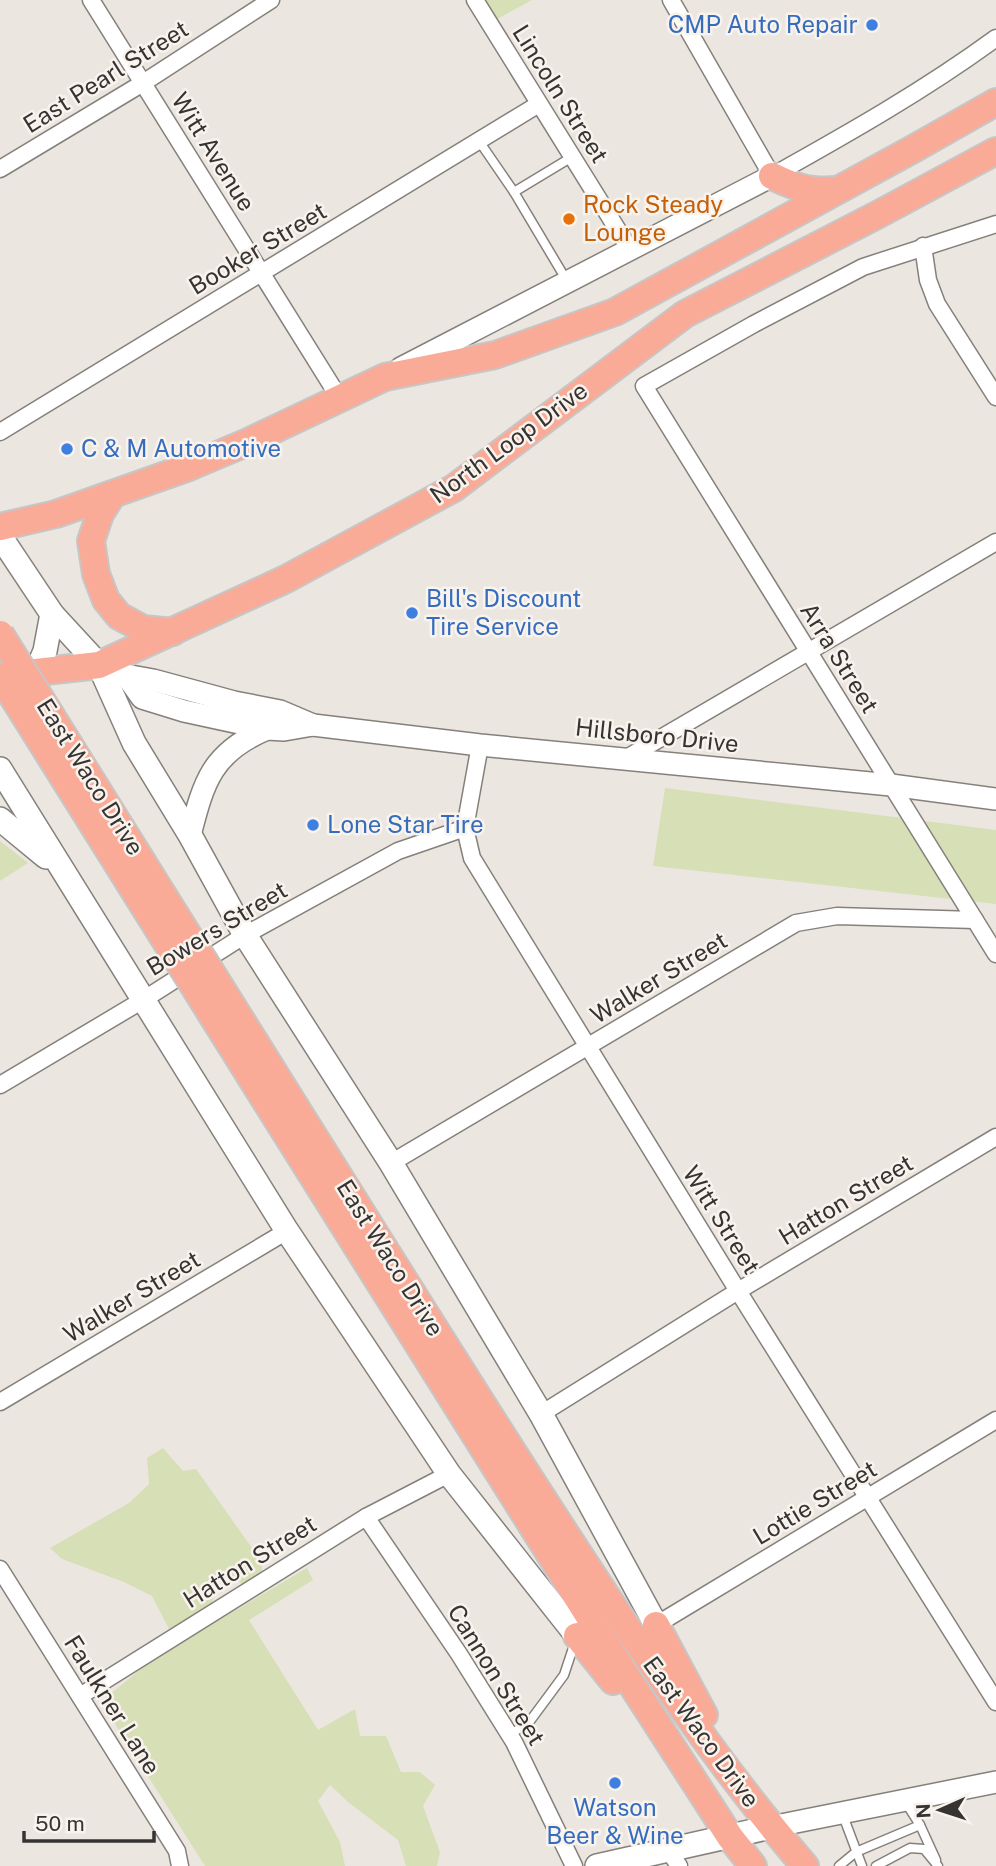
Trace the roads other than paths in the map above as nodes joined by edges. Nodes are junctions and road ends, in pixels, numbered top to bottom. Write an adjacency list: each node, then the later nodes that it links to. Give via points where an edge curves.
1 (91, 0): 6 (street, Witt Avenue)
2 (271, 0): 6 (street, East Pearl Street)
3 (475, 0): 8 (street, Lincoln Street)
4 (671, 0): 13 (street)
5 (996, 38): 13 (street, via 957,67)
6 (143, 83): 12 (street, East Pearl Street); 19 (street, Witt Avenue)
7 (996, 102): 14 (main road)
8 (539, 104): 9 (street, Booker Street); 11 (street, Lincoln Street)
9 (479, 141): 15 (lane); 19 (street, Booker Street)
10 (996, 151): 30 (main road, North Loop Drive, via 685,314 454,488 286,579)
11 (572, 157): 15 (lane); 18 (street, Lincoln Street)
12 (0, 169)
13 (772, 176): 14 (main road, via 814,192); 18 (street)
14 (839, 190): 21 (main road, via 615,312 495,355)
15 (514, 192): 20 (lane)
16 (996, 224): 17 (street)
17 (923, 246): 22 (street, via 937,304); 32 (street, Arra Street, via 863,267 644,386)
18 (629, 248): 20 (street)
19 (262, 274): 23 (street, Witt Avenue); 24 (street, Booker Street)
20 (566, 281): 21 (street)
21 (385, 377): 23 (main road)
22 (996, 397)
23 (340, 399): 25 (main road, via 237,447)
24 (0, 432)
25 (113, 495): 26 (main road); 30 (main road, via 100,514 91,541 106,600 119,616 143,629)
26 (0, 527)
27 (0, 536): 29 (main road, East Waco Drive)
28 (996, 542): 32 (street)
29 (52, 614): 33 (main road, East Waco Drive); 34 (main road)
30 (174, 632): 33 (main road, North Loop Drive)
31 (0, 634): 55 (main road, East Waco Drive, bridge)
32 (808, 652): 41 (street); 43 (street, Arra Street)
33 (99, 665): 34 (main road, North Loop Drive); 36 (street, Hillsboro Drive); 47 (main road, East Waco Drive, via 134,743)
34 (36, 672): 37 (main road, North Loop Drive)
35 (0, 676): 55 (main road, East Waco Drive, bridge)
36 (127, 677): 38 (street, Hillsboro Drive, via 281,711); 39 (street, Hillsboro Drive, via 142,698)
37 (0, 682)
38 (313, 725): 39 (street, Hillsboro Drive); 40 (street, Hillsboro Drive)
39 (267, 729): 47 (street, via 248,737 218,761 202,788)
40 (480, 745): 41 (street, Hillsboro Drive); 46 (street, Witt Street)
41 (625, 759): 43 (street, Hillsboro Drive)
42 (0, 769): 48 (main road)
43 (891, 785): 44 (street, Hillsboro Drive); 49 (street, Arra Street)
44 (996, 799)
45 (0, 819): 48 (main road)
46 (465, 828): 50 (street, Bowers Street, via 398,851); 53 (street, Witt Street, via 472,858)
47 (190, 835): 50 (main road, East Waco Drive)
48 (65, 873): 52 (main road)
49 (975, 920): 51 (street, Arra Street); 53 (street, Walker Street, via 837,916 796,923)
50 (245, 935): 52 (street, Bowers Street); 57 (main road, East Waco Drive)
51 (996, 954)
52 (143, 1000): 54 (street, Bowers Street); 58 (main road)
53 (588, 1047): 57 (street, Walker Street); 59 (street, Witt Street)
54 (0, 1085)
55 (287, 1113): 72 (main road, East Waco Drive); 74 (main road, East Waco Drive, via 655,1671)
56 (996, 1137): 59 (street, Hatton Street)
57 (391, 1163): 61 (main road, East Waco Drive)
58 (288, 1231): 60 (street, Walker Street); 63 (main road)
59 (738, 1292): 61 (street, Hatton Street); 64 (street, Witt Street)
60 (0, 1402)
61 (541, 1414): 67 (main road, East Waco Drive)
62 (996, 1420): 64 (street, Lottie Street)
63 (449, 1474): 65 (street, Hatton Street); 68 (main road)
64 (867, 1498): 67 (street, Lottie Street); 70 (street, Witt Street)
65 (366, 1517): 69 (street, Hatton Street); 71 (street, Cannon Street)
66 (0, 1569): 69 (street, Faulkner Lane)
67 (656, 1625): 74 (main road)
68 (577, 1636): 71 (lane, via 564,1675 530,1721); 72 (main road)
69 (80, 1696): 82 (street, Faulkner Lane, via 177,1851)
70 (996, 1702)
71 (510, 1735): 83 (street, Cannon Street)
72 (688, 1772): 79 (main road, East Waco Drive)
73 (996, 1782): 75 (street)
74 (742, 1788): 78 (main road, East Waco Drive)
75 (904, 1800): 76 (street); 77 (lane)
76 (842, 1813): 78 (street); 80 (lane)
77 (920, 1825): 80 (lane); 90 (lane)
78 (771, 1827): 79 (main road); 86 (main road, East Waco Drive)
79 (730, 1837): 81 (main road); 85 (main road, East Waco Drive)
80 (856, 1852): 87 (lane); 88 (lane)
81 (674, 1858): 84 (main road)
82 (180, 1866)
83 (574, 1866)
84 (597, 1866)
85 (753, 1866)
86 (804, 1866)
87 (839, 1866)
88 (862, 1866)
89 (876, 1866): 90 (lane, via 910,1848 923,1849)
90 (939, 1866)

